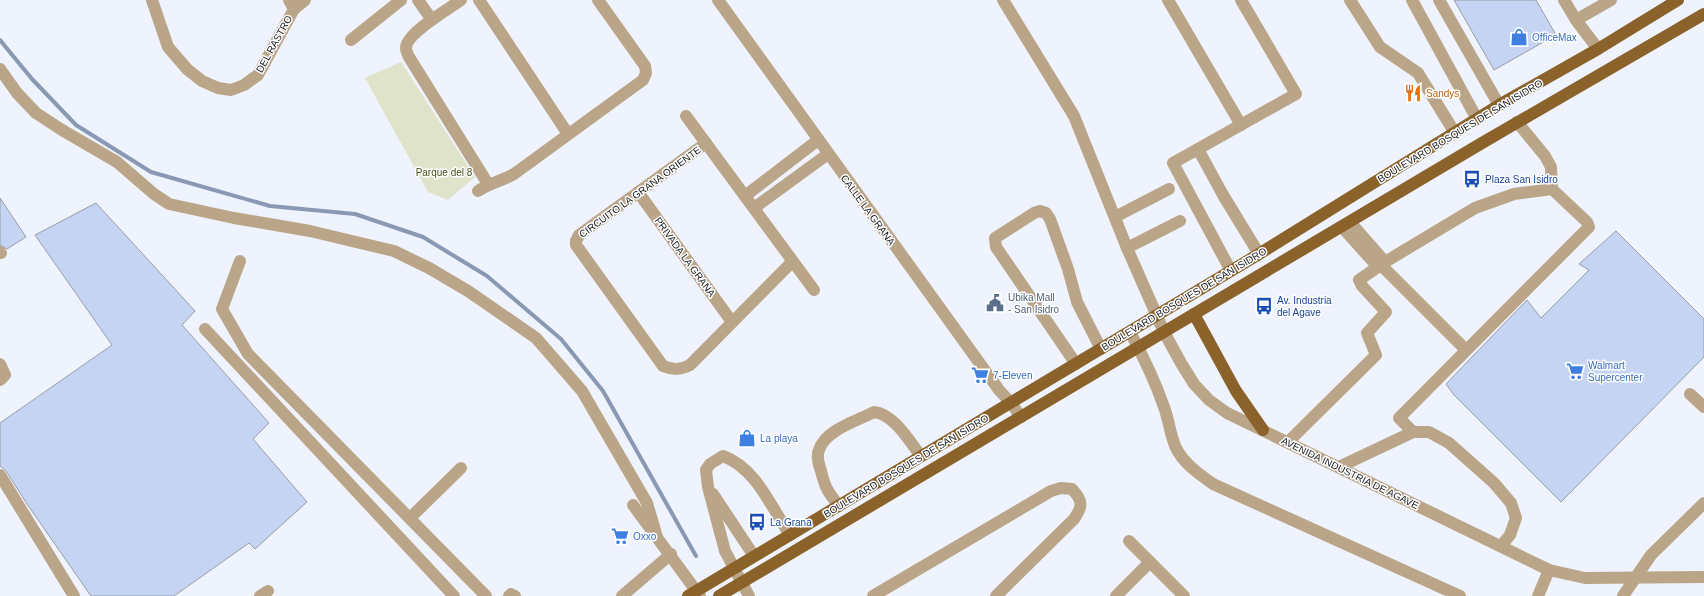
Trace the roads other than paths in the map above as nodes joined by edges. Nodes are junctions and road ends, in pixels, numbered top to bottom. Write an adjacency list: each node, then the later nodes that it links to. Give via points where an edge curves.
1 (152, 0): 18 (street, DEL RASTRO, via 168,47 187,69 218,88 231,90 258,75)
2 (305, 0): 18 (street)
3 (401, 0): 22 (street)
4 (418, 0): 20 (street)
5 (461, 0): 20 (street)
6 (478, 0): 32 (street)
7 (598, 0): 32 (street, via 645,66 646,73 643,80)
8 (718, 0): 33 (street, CALLE LA GRANA)
9 (1003, 0): 42 (street, AVENIDA INDUSTRIA DE AGAVE, via 1074,116)
10 (1168, 0): 30 (street)
11 (1241, 0): 30 (street, via 1296,94)
12 (1350, 0): 31 (street, via 1380,47 1418,73)
13 (1412, 0): 28 (street)
14 (1439, 0): 26 (street)
15 (1564, 0): 21 (street)
16 (1611, 0): 21 (street)
17 (1678, 0): 23 (main road, BOULEVARD BOSQUES DE SAN ISIDRO)
18 (291, 3)
19 (1704, 14): 25 (main road, BOULEVARD BOSQUES DE SAN ISIDRO)
20 (432, 20): 32 (street, via 422,26 408,41 406,48 483,187 514,174)
21 (1576, 20): 23 (street)
22 (351, 40)
23 (1598, 49): 25 (main road); 26 (main road, BOULEVARD BOSQUES DE SAN ISIDRO)
24 (0, 69): 81 (street, via 17,93 36,113 117,162 169,204 310,231 394,251 468,291 536,338 582,391 647,503)
25 (1608, 69): 29 (main road, BOULEVARD BOSQUES DE SAN ISIDRO)
26 (1499, 105): 28 (main road, BOULEVARD BOSQUES DE SAN ISIDRO)
27 (686, 116): 34 (street)
28 (1477, 119): 31 (main road, BOULEVARD BOSQUES DE SAN ISIDRO)
29 (1517, 122): 38 (street, via 1551,167); 44 (main road, BOULEVARD BOSQUES DE SAN ISIDRO)
30 (1240, 125): 35 (street)
31 (1455, 133): 46 (main road, BOULEVARD BOSQUES DE SAN ISIDRO)
32 (568, 134)
33 (818, 140): 36 (street, CALLE LA GRANA); 40 (street)
34 (706, 143): 39 (street, CIRCUITO LA GRANA ORIENTE); 40 (street)
35 (1198, 149): 46 (street, via 1222,195); 50 (street, via 1173,163)
36 (828, 154): 41 (street); 65 (street, CALLE LA GRANA)
37 (1169, 188): 42 (street)
38 (1552, 189): 49 (street, via 1514,194 1475,208); 60 (street, via 1587,222 1589,227)
39 (638, 192): 54 (street, PRIVADA LA GRANA); 54 (street, CIRCUITO LA GRANA ORIENTE, via 579,235 576,245 663,366 679,369 690,365)
40 (745, 196): 41 (street)
41 (754, 208): 48 (street)
42 (1115, 216): 45 (street, AVENIDA INDUSTRIA DE AGAVE)
43 (1180, 221): 45 (street)
44 (1346, 225): 49 (street); 52 (main road, BOULEVARD BOSQUES DE SAN ISIDRO)
45 (1127, 248): 53 (street, AVENIDA INDUSTRIA DE AGAVE)
46 (1259, 254): 50 (main road, BOULEVARD BOSQUES DE SAN ISIDRO)
47 (240, 261): 79 (street, via 222,309 248,354)
48 (792, 262): 51 (street); 54 (street)
49 (1382, 265): 60 (street); 70 (street, via 1360,280 1362,286 1386,312 1367,333 1376,355)
50 (1231, 271): 53 (main road, BOULEVARD BOSQUES DE SAN ISIDRO)
51 (814, 290)
52 (1194, 314): 57 (main road, BOULEVARD BOSQUES DE SAN ISIDRO); 68 (main road, via 1236,391)
53 (1157, 316): 56 (main road, BOULEVARD BOSQUES DE SAN ISIDRO); 57 (street, AVENIDA INDUSTRIA DE AGAVE)
54 (732, 322)
55 (205, 329): 94 (street)
56 (1130, 332): 58 (street); 59 (main road, BOULEVARD BOSQUES DE SAN ISIDRO)
57 (1164, 332): 58 (main road, BOULEVARD BOSQUES DE SAN ISIDRO); 68 (street, AVENIDA INDUSTRIA DE AGAVE, via 1194,384 1209,400 1227,413)
58 (1139, 348): 67 (main road, BOULEVARD BOSQUES DE SAN ISIDRO); 105 (street, via 1165,408 1176,448 1199,474 1213,484)
59 (1100, 349): 62 (main road, BOULEVARD BOSQUES DE SAN ISIDRO); 62 (street, via 1077,302 1050,219 1040,211 1034,213 995,238 996,247)
60 (1466, 350): 69 (street, via 1399,418)
61 (0, 364): 63 (street, via 5,375)
62 (1076, 364): 65 (main road, BOULEVARD BOSQUES DE SAN ISIDRO)
63 (0, 380)
64 (1690, 394): 66 (street)
65 (1011, 403): 67 (street, CALLE LA GRANA); 71 (main road, BOULEVARD BOSQUES DE SAN ISIDRO)
66 (1704, 407)
67 (1021, 417): 91 (main road, BOULEVARD BOSQUES DE SAN ISIDRO)
68 (1263, 430): 70 (street, AVENIDA INDUSTRIA DE AGAVE)
69 (1413, 432): 72 (street); 83 (street, via 1429,432 1449,443 1511,503 1516,518 1510,535)
70 (1288, 442): 72 (street, AVENIDA INDUSTRIA DE AGAVE)
71 (921, 456): 78 (main road, BOULEVARD BOSQUES DE SAN ISIDRO); 78 (street, via 892,421 880,413 874,412 836,431 823,441 818,451 818,462 825,489)
72 (1339, 467): 83 (street, AVENIDA INDUSTRIA DE AGAVE)
73 (461, 468): 79 (street)
74 (0, 476): 93 (street)
75 (708, 487): 80 (street, via 706,470 710,464 723,456 735,461 754,479); 85 (street); 87 (street, via 725,551)
76 (1704, 503): 90 (street, via 1651,556)
77 (633, 505): 81 (street)
78 (839, 506): 80 (main road, BOULEVARD BOSQUES DE SAN ISIDRO)
79 (410, 518): 95 (street)
80 (790, 535): 85 (main road, BOULEVARD BOSQUES DE SAN ISIDRO)
81 (657, 537): 84 (street)
82 (1129, 541): 86 (street)
83 (1501, 546): 88 (street, AVENIDA INDUSTRIA DE AGAVE)
84 (671, 554): 92 (street); 98 (street)
85 (754, 556): 87 (main road, BOULEVARD BOSQUES DE SAN ISIDRO)
86 (1150, 562): 103 (street); 104 (street)
87 (734, 568): 91 (street); 92 (main road, BOULEVARD BOSQUES DE SAN ISIDRO)
88 (1549, 570): 90 (street, AVENIDA INDUSTRIA DE AGAVE, via 1585,578); 106 (street)
89 (1704, 577): 90 (street, AVENIDA INDUSTRIA DE AGAVE)
90 (1634, 579): 107 (street)
91 (742, 582): 99 (main road, BOULEVARD BOSQUES DE SAN ISIDRO); 100 (street)
92 (695, 594)
93 (74, 596)
94 (454, 596)
95 (486, 596)
96 (509, 596): 97 (street)
97 (515, 596)
98 (622, 596)
99 (719, 596)
100 (749, 596)
101 (873, 596): 102 (street, via 1051,491 1061,488 1072,490 1080,498 1081,509 1074,519)
102 (996, 596)
103 (1116, 596)
104 (1184, 596)
105 (1460, 596)
106 (1538, 596)
107 (1623, 596)

